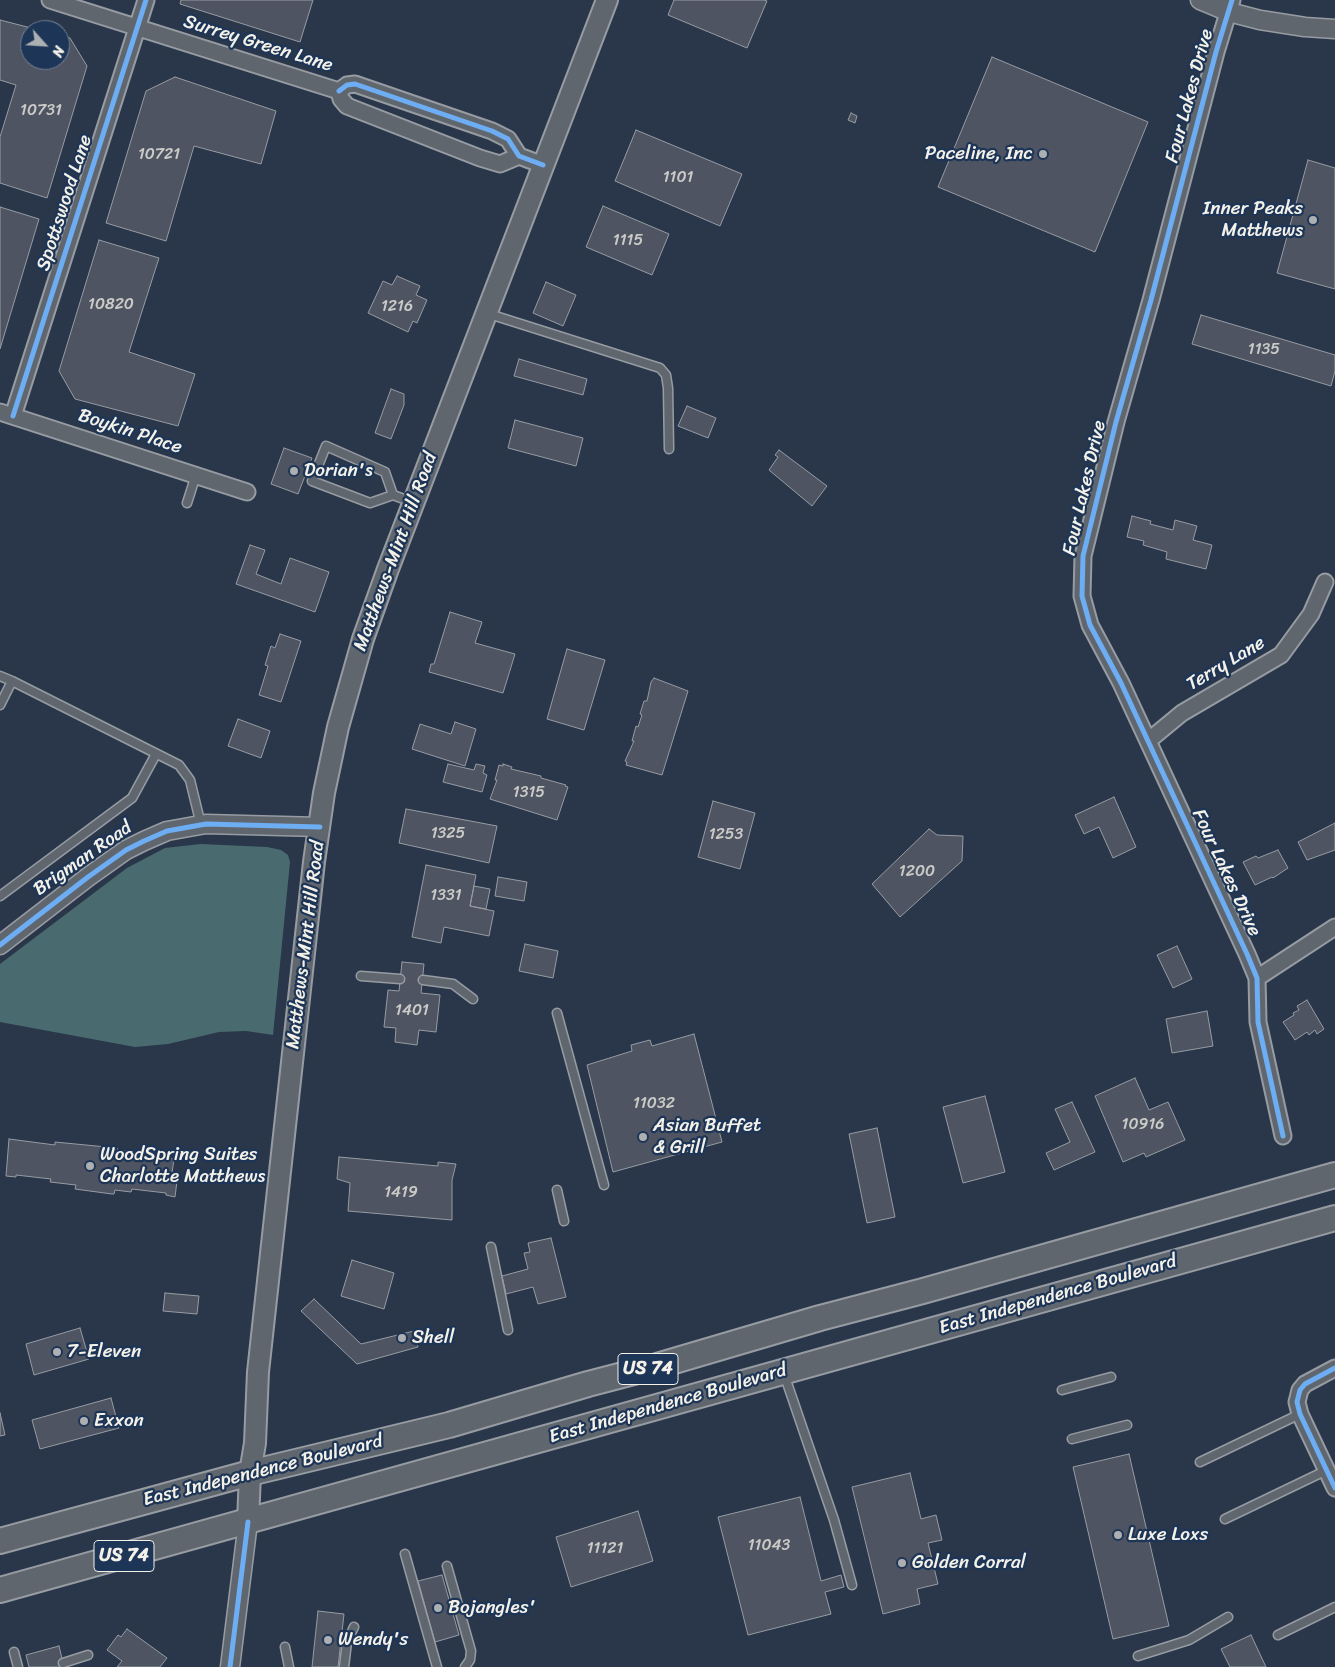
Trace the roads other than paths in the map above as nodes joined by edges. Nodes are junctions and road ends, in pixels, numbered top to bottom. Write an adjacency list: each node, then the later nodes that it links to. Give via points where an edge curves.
1 (50, 0): 6 (street, Surrey Green Lane)
2 (146, 0): 6 (street, Spottswood Lane)
3 (607, 0): 10 (main road, Matthews-Mint Hill Road)
4 (1200, 0): 5 (street)
5 (1230, 6): 7 (street, via 1260,20); 23 (street, Four Lakes Drive, via 1116,422 1083,556 1082,596 1090,625)
6 (137, 27): 8 (street, Surrey Green Lane); 12 (street, Spottswood Lane)
7 (1335, 29)
8 (339, 91): 9 (street, Surrey Green Lane, via 355,84 492,131 508,139); 9 (street, Surrey Green Lane, via 340,99 347,106 480,158 500,164)
9 (519, 156): 10 (street)
10 (543, 165): 11 (main road, Matthews-Mint Hill Road)
11 (486, 313): 13 (lane, via 660,368 666,375 668,388); 18 (main road, Matthews-Mint Hill Road)
12 (7, 414): 14 (street, Boykin Place)
13 (669, 449)
14 (196, 474): 15 (street, Boykin Place); 17 (lane)
15 (247, 492)
16 (393, 494): 16 (lane, via 385,472 326,446 312,480 370,504); 18 (lane)
17 (187, 503)
18 (413, 503): 26 (main road, Matthews-Mint Hill Road, via 346,695)
19 (1325, 582): 23 (street, Terry Lane, via 1311,614 1281,655 1182,713)
20 (0, 676): 21 (lane)
21 (12, 682): 22 (lane); 24 (lane)
22 (0, 704)
23 (1148, 741): 31 (street, Four Lakes Drive)
24 (156, 754): 25 (lane, via 179,765 190,780); 27 (lane, via 132,798)
25 (202, 825): 26 (street, Brigman Road); 29 (street, Brigman Road, via 167,831 126,850)
26 (320, 827): 57 (main road, Matthews-Mint Hill Road, via 258,1363 255,1443)
27 (0, 896)
28 (1335, 927): 31 (street)
29 (1, 942)
30 (361, 976): 32 (lane)
31 (1257, 978): 36 (street, Four Lakes Drive, via 1258,1022)
32 (400, 979)
33 (422, 980): 34 (lane, via 453,984)
34 (473, 999)
35 (557, 1012): 39 (lane)
36 (1283, 1136)
37 (1335, 1170): 40 (highway)
38 (1335, 1175): 40 (highway, East Independence Boulevard / US 74)
39 (604, 1184)
40 (1293, 1186): 57 (highway, East Independence Boulevard / US 74, via 457,1423)
41 (557, 1190): 43 (lane)
42 (1335, 1218): 45 (highway, East Independence Boulevard / US 74)
43 (564, 1221)
44 (1335, 1226): 45 (highway)
45 (1250, 1241): 49 (highway, East Independence Boulevard / US 74)
46 (491, 1247): 47 (lane)
47 (508, 1330)
48 (1335, 1368): 52 (street, via 1312,1379 1300,1390 1297,1402)
49 (784, 1372): 60 (highway, East Independence Boulevard / US 74); 64 (lane, via 834,1520)
50 (1111, 1377): 51 (lane)
51 (1062, 1390)
52 (1300, 1414): 55 (lane); 56 (street)
53 (1127, 1425): 54 (lane)
54 (1072, 1439)
55 (1200, 1462)
56 (1326, 1470): 58 (street); 59 (lane)
57 (250, 1473): 60 (main road, Matthews-Mint Hill Road); 61 (highway, East Independence Boulevard / US 74)
58 (1335, 1488)
59 (1225, 1519)
60 (248, 1522): 65 (highway, East Independence Boulevard / US 74); 76 (street, Matthews-Mint Hill Road)
61 (0, 1541)
62 (405, 1554): 79 (lane)
63 (447, 1566): 80 (lane, via 471,1651)
64 (852, 1585)
65 (0, 1590)
66 (1335, 1607): 69 (lane)
67 (1228, 1617): 73 (lane, via 1189,1640)
68 (354, 1627): 78 (lane, via 347,1642)
69 (1278, 1634)
70 (285, 1648): 77 (lane)
71 (14, 1652): 75 (lane)
72 (88, 1655): 74 (lane)
73 (1138, 1656)
74 (63, 1663)
75 (18, 1667)
76 (230, 1667)
77 (289, 1667)
78 (344, 1667)
79 (437, 1667)
80 (465, 1667)

